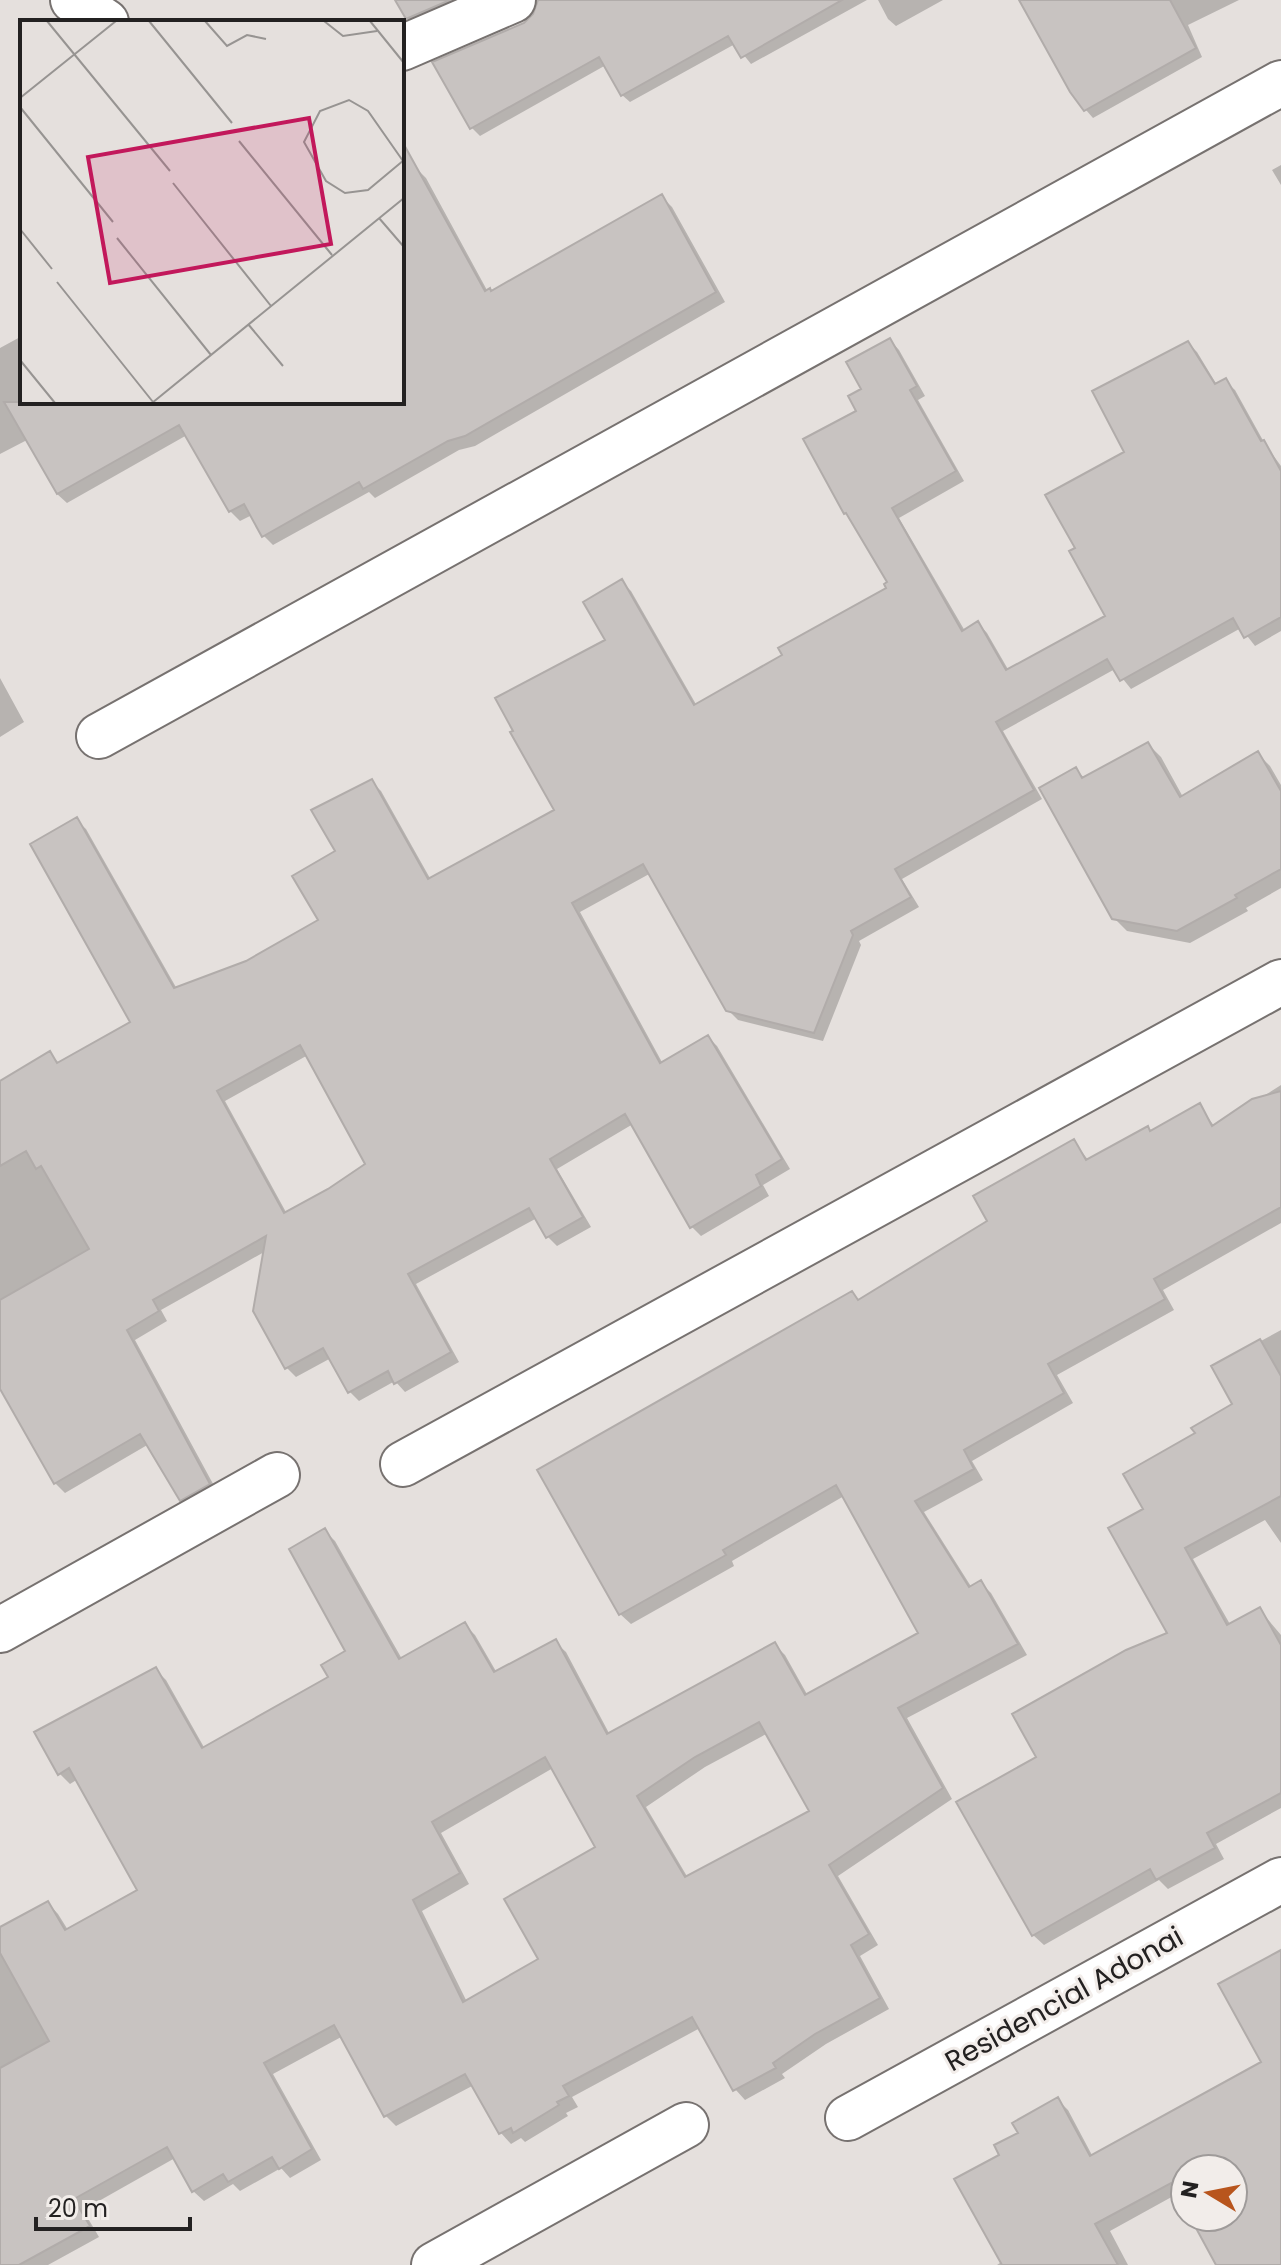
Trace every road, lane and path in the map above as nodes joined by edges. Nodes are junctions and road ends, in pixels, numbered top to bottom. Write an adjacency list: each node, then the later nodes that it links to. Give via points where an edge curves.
1 (73, 0): 3 (street)
2 (513, 0): 4 (street)
3 (103, 20)
4 (404, 47)
5 (1281, 83): 6 (street)
6 (99, 736)
7 (1281, 982): 8 (street)
8 (403, 1464)
9 (277, 1475): 10 (street)
10 (0, 1630)
11 (1281, 1880): 12 (street, Residencial Adonai)
12 (848, 2118)
13 (686, 2125): 14 (street)
14 (434, 2265)

